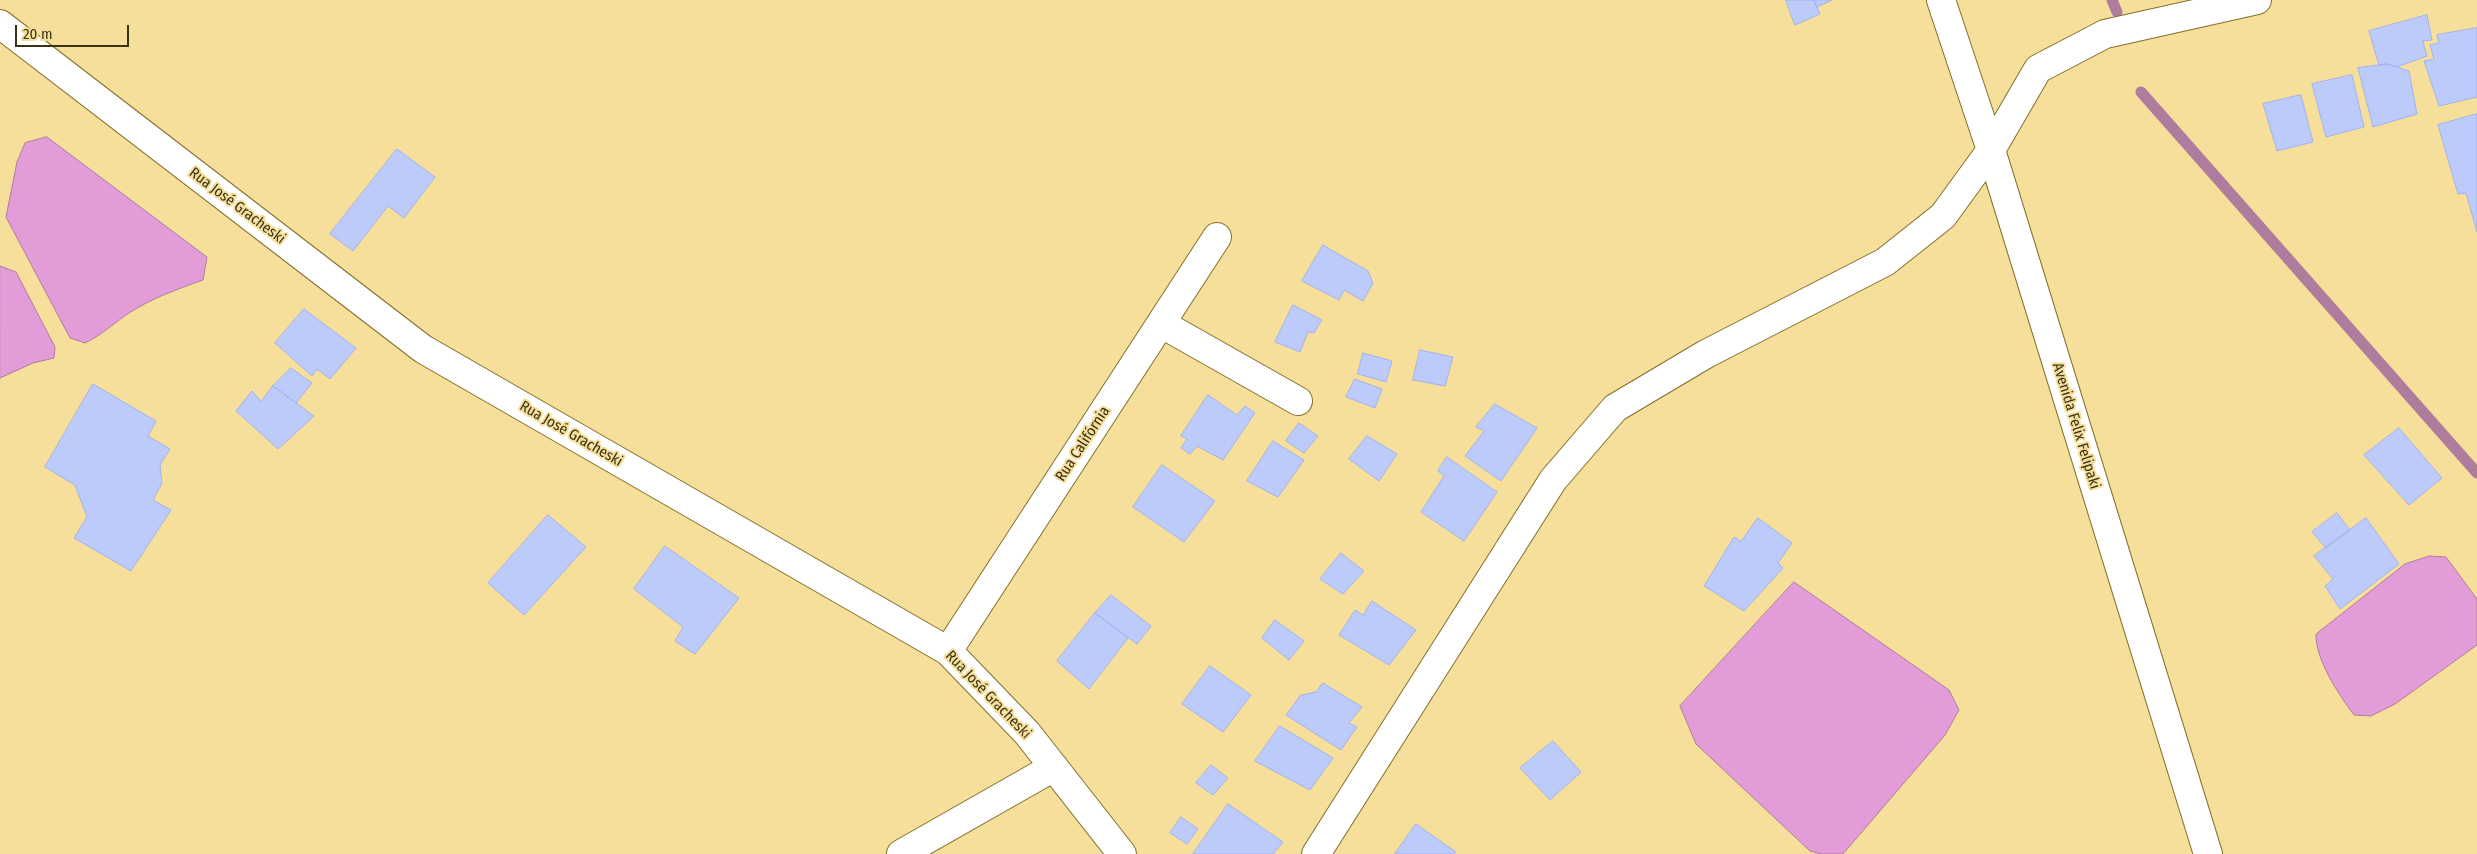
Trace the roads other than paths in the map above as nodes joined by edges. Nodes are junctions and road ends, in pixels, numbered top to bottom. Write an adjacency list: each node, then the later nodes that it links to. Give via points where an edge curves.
1 (1941, 0): 4 (street, Avenida Felix Felipaki)
2 (2257, 0): 4 (street, via 2105,34 2038,69)
3 (0, 24): 8 (street, Rua José Gracheski, via 423,349)
4 (1991, 150): 12 (street, via 1943,216 1885,262 1706,354 1615,408 1553,480); 13 (street, Avenida Felix Felipaki)
5 (1218, 237): 6 (street, Rua Califórnia)
6 (1162, 324): 7 (street); 8 (street, Rua Califórnia)
7 (1298, 402)
8 (948, 650): 9 (street, Rua José Gracheski, via 1027,733)
9 (1054, 767): 10 (street); 11 (street, Rua José Gracheski)
10 (901, 854)
11 (1122, 854)
12 (1316, 854)
13 (2208, 854)

